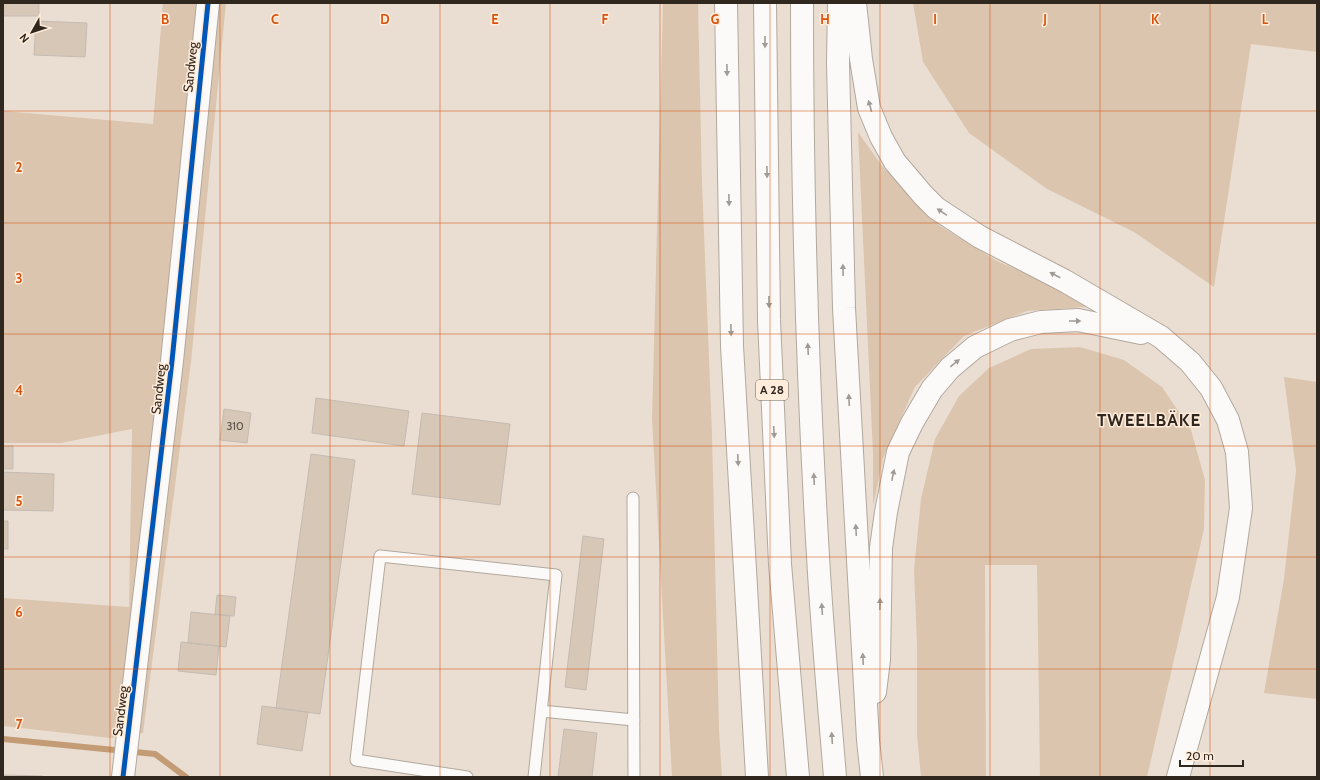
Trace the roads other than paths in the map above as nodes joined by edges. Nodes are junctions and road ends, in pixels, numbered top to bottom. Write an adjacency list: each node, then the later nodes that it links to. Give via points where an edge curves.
1 (208, 3): 12 (main road, Sandweg, via 172,361)
2 (726, 3): 16 (main road, one-way to 16, via 732,346)
3 (765, 3): 17 (main road, A 28, one-way to 17, via 769,320 780,564)
4 (802, 3): 18 (main road, one-way to 4, via 818,557 806,312)
5 (839, 3): 11 (main road, one-way to 5, via 844,308)
6 (855, 3): 7 (main road, one-way to 6, via 1065,281 980,237 936,208 923,195 896,162 881,137 869,108)
7 (1161, 337): 11 (main road, one-way to 7, via 879,660 882,548 886,512 898,452 932,389 950,368 975,347 1010,330 1041,322 1078,320); 20 (main road, via 1190,362 1211,388 1228,420 1237,452 1241,508 1228,597)
8 (633, 498): 10 (lane)
9 (541, 711): 10 (lane); 13 (lane, via 556,575 380,556 356,760); 14 (lane)
10 (634, 720): 15 (lane)
11 (868, 740): 19 (main road)
12 (126, 760)
13 (467, 777)
14 (534, 777)
15 (634, 777)
16 (757, 777)
17 (798, 777)
18 (835, 777)
19 (872, 777)
20 (1178, 777)

